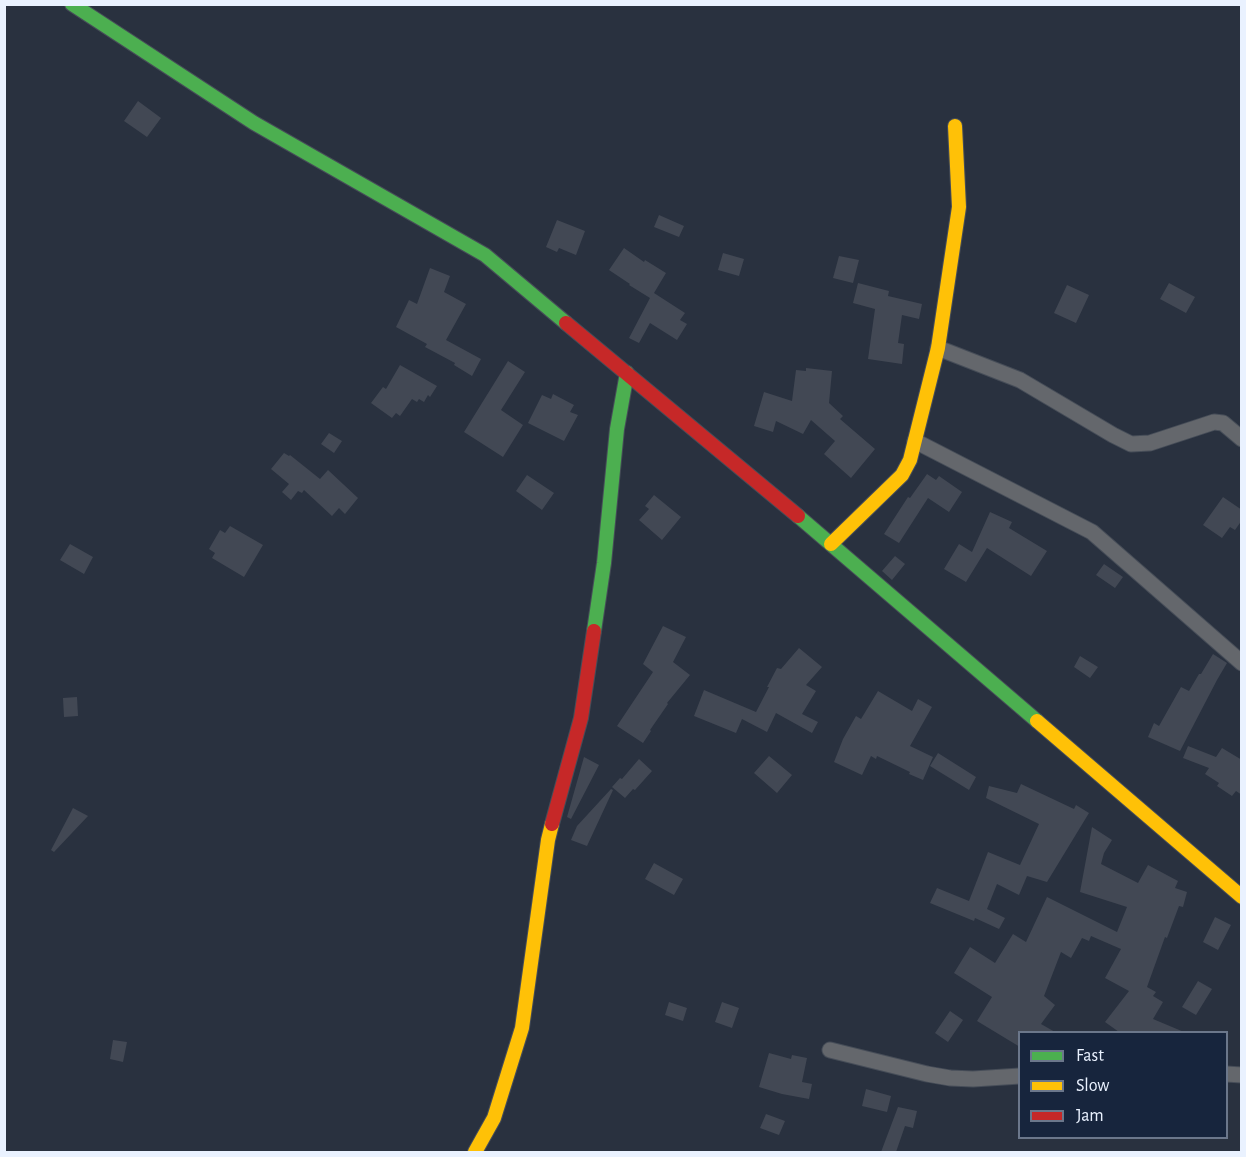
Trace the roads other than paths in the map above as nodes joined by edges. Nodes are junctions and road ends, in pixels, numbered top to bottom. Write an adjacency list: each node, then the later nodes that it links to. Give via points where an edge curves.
1 (72, 4): 4 (street, via 254,123 485,255)
2 (955, 126): 3 (street, via 959,207)
3 (938, 348): 5 (street, via 1020,380 1131,444 1150,443 1214,422 1223,423); 6 (street)
4 (627, 373): 7 (street); 12 (street, via 581,718 548,840 522,1028 494,1118)
5 (1242, 439)
6 (915, 441): 7 (street, via 902,476); 8 (street, via 1092,532)
7 (831, 544): 9 (street)
8 (1242, 663)
9 (1242, 897)
10 (830, 1050): 11 (street, via 950,1078)
11 (1018, 1076)
12 (475, 1152)

